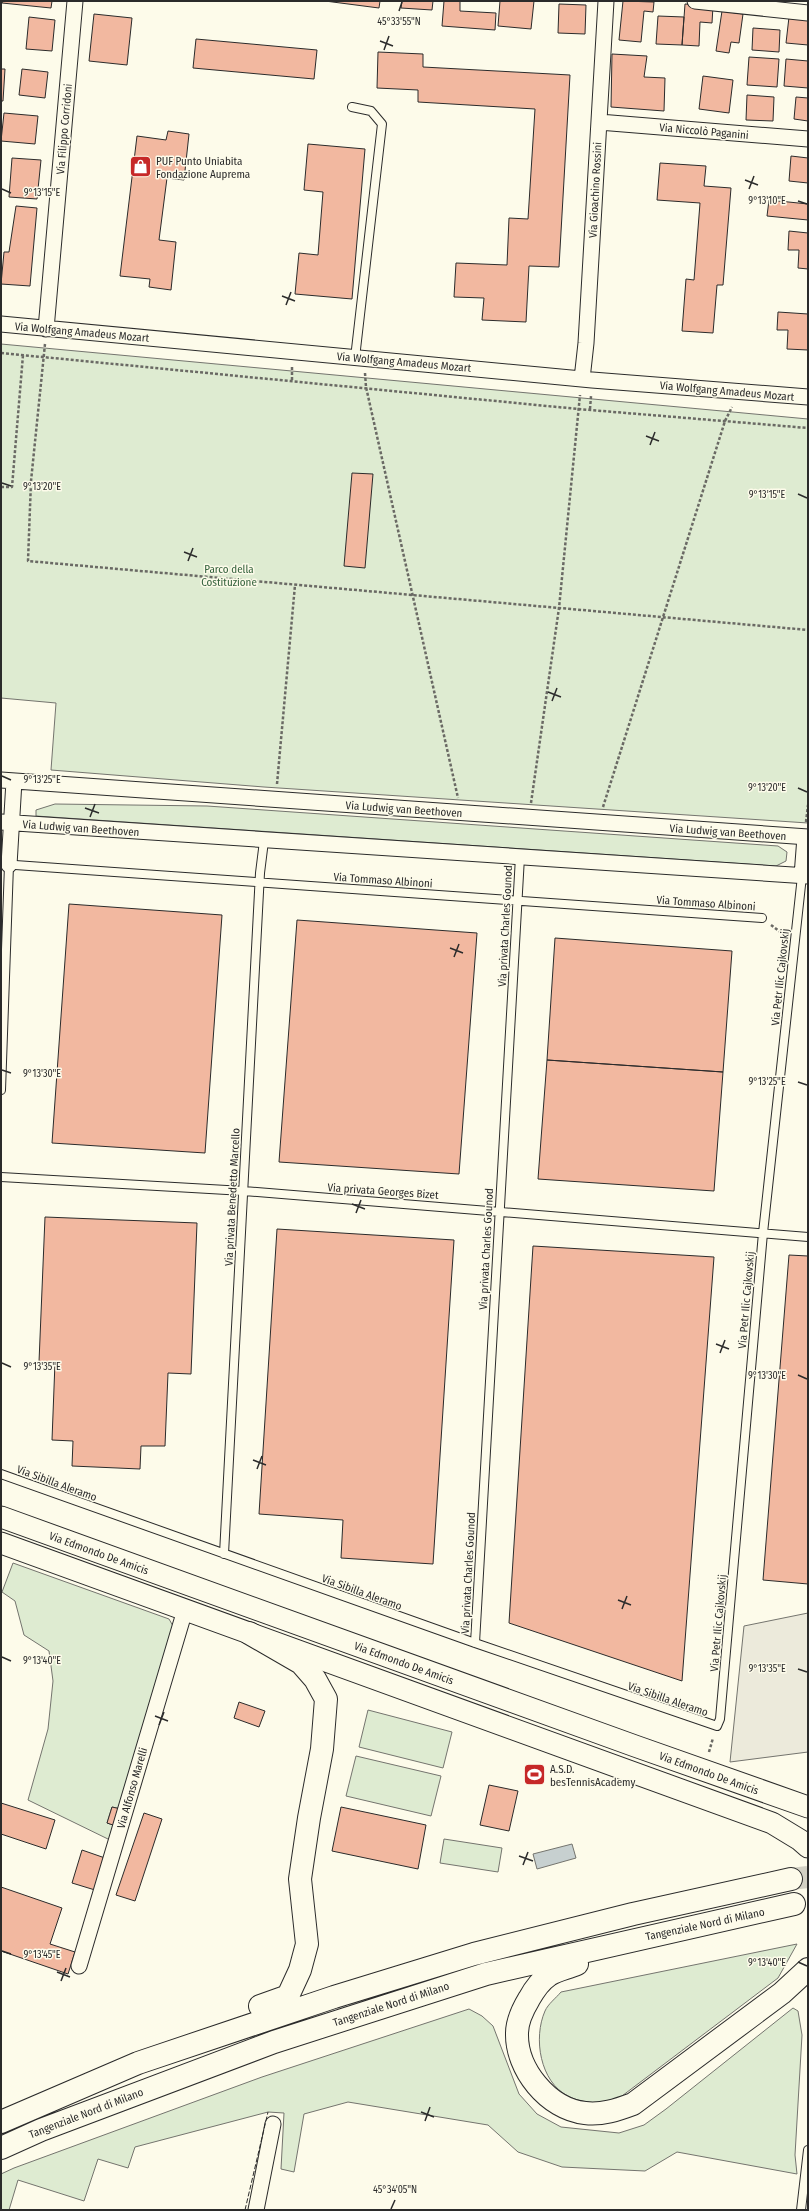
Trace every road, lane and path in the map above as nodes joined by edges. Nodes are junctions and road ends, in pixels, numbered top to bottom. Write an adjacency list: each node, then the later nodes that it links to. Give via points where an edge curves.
1 (75, 1): 9 (street, Via Filippo Corridoni)
2 (606, 1): 6 (street, Via Gioachino Rossini)
3 (695, 1): 4 (street)
4 (808, 13)
5 (352, 107): 13 (lane, via 371,111 382,124)
6 (599, 122): 7 (street, Via Niccolò Paganini); 14 (street, Via Gioachino Rossini)
7 (808, 139)
8 (1, 324): 9 (street, Via Wolfgang Amadeus Mozart)
9 (46, 329): 12 (path); 13 (street, Via Wolfgang Amadeus Mozart)
10 (1, 353): 11 (path)
11 (23, 355): 12 (path); 21 (path, via 12,487)
12 (44, 358): 15 (path); 22 (path, via 31,481 28,562)
13 (360, 358): 14 (street, Via Wolfgang Amadeus Mozart); 15 (path)
14 (582, 379): 16 (street, Via Wolfgang Amadeus Mozart); 18 (path)
15 (366, 387): 18 (path); 23 (path)
16 (739, 392): 17 (street, Via Wolfgang Amadeus Mozart); 19 (path)
17 (808, 398)
18 (578, 408): 19 (path); 24 (path)
19 (725, 421): 20 (path); 25 (path)
20 (808, 428)
21 (1, 487)
22 (295, 585): 23 (path); 28 (path)
23 (412, 596): 24 (path); 29 (path, via 458,800)
24 (559, 608): 25 (path); 30 (path)
25 (662, 617): 26 (path); 32 (path)
26 (808, 630)
27 (7, 781): 28 (street, Via Ludwig van Beethoven); 31 (street)
28 (276, 800): 29 (street, Via Ludwig van Beethoven)
29 (458, 813): 30 (street, Via Ludwig van Beethoven)
30 (529, 818): 32 (street, Via Ludwig van Beethoven)
31 (6, 823): 34 (street, Via Ludwig van Beethoven); 36 (street)
32 (598, 823): 33 (street, Via Ludwig van Beethoven)
33 (806, 837): 37 (street)
34 (264, 840): 35 (street, Via Ludwig van Beethoven); 38 (lane, Via privata Benedetto Marcello)
35 (520, 857): 37 (street, Via Ludwig van Beethoven); 39 (lane, Via privata Charles Gounod)
36 (5, 865): 38 (lane, Via Tommaso Albinoni); 42 (lane)
37 (805, 876): 41 (lane, Via Petr Ilic Cajkovskij)
38 (260, 883): 39 (lane, Via Tommaso Albinoni); 44 (lane, Via privata Benedetto Marcello)
39 (518, 901): 40 (lane, Via Tommaso Albinoni); 45 (lane, Via privata Charles Gounod)
40 (762, 918): 41 (path)
41 (795, 943): 46 (lane, Via Petr Ilic Cajkovskij)
42 (1, 1090)
43 (1, 1177): 44 (lane, Via privata Georges Bizet)
44 (244, 1192): 45 (lane, Via privata Georges Bizet); 51 (lane, Via privata Benedetto Marcello)
45 (500, 1210): 46 (lane, Via privata Georges Bizet); 54 (lane, Via privata Charles Gounod)
46 (763, 1233): 47 (lane, Via privata Georges Bizet); 55 (lane, Via Petr Ilic Cajkovskij, via 720,1719)
47 (808, 1237)
48 (1, 1474): 51 (lane, Via Sibilla Aleramo)
49 (1, 1517): 56 (main road, Via Edmondo De Amicis)
50 (1, 1543): 52 (main road)
51 (224, 1554): 54 (lane, Via Sibilla Aleramo)
52 (184, 1610): 53 (main road); 62 (street, Via Alfonso Marelli)
53 (249, 1633): 58 (main road, via 772,1823); 64 (highway, via 301,1663 315,1679 326,1699 322,1749 300,1879 307,1944 300,1970 288,1996 148,2046)
54 (475, 1643): 55 (lane, Via Sibilla Aleramo)
55 (717, 1726): 56 (path)
56 (703, 1771): 57 (main road, Via Edmondo De Amicis)
57 (808, 1807)
58 (808, 1847)
59 (791, 1879): 64 (highway, Tangenziale Nord di Milano, via 633,1914 474,1954 334,1997)
60 (794, 1904): 61 (highway, Tangenziale Nord di Milano)
61 (667, 1932): 63 (highway, via 650,1945 588,1960 549,1975 535,1988 522,2010 517,2032 519,2053 529,2076 544,2093 563,2106 584,2113 611,2112 632,2104 782,1993); 67 (highway, Tangenziale Nord di Milano, via 486,1974 274,2042 41,2130)
62 (79, 1966)
63 (808, 1968)
64 (138, 2063): 65 (highway, Tangenziale Nord di Milano)
65 (1, 2122)
66 (273, 2124): 69 (street)
67 (1, 2148)
68 (808, 2150): 70 (lane)
69 (256, 2210)
70 (801, 2210)

